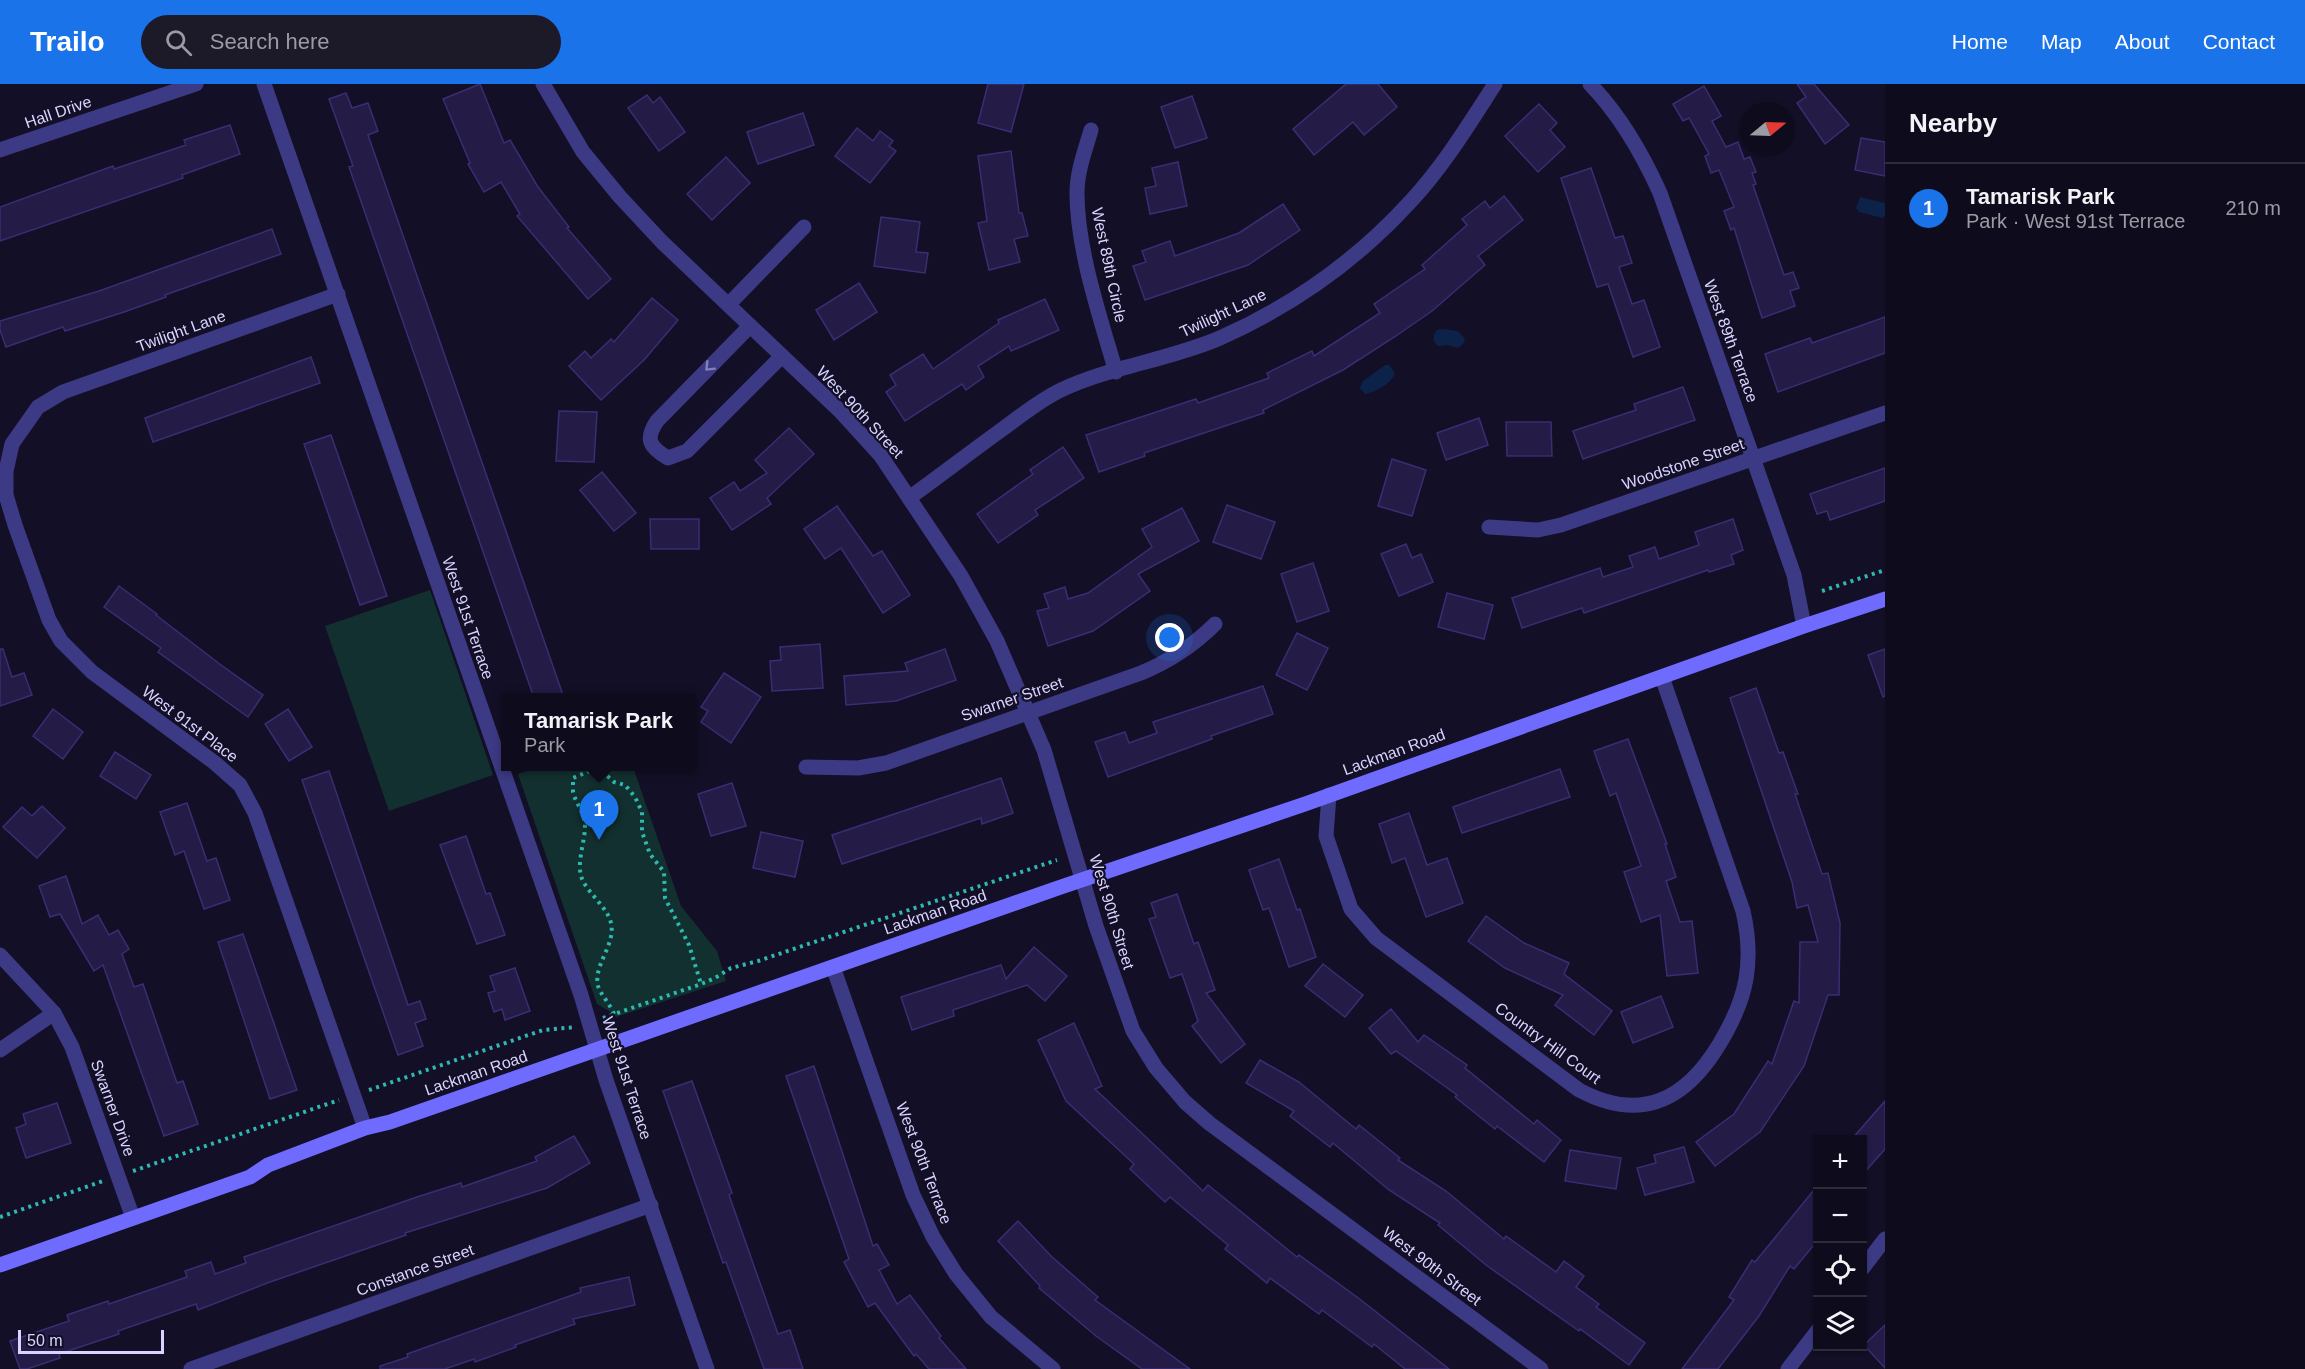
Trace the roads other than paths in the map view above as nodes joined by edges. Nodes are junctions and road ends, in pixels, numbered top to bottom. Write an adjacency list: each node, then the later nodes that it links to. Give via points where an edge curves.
1 (196, 84): 7 (street, Hall Drive)
2 (264, 84): 9 (street, West 91st Terrace)
3 (543, 84): 10 (street, West 90th Street, via 584,152 620,197)
4 (1495, 84): 13 (street, Twilight Lane, via 1442,163 1411,201 1327,277 1220,338)
5 (1590, 84): 16 (street, West 89th Terrace, via 1621,121 1660,193)
6 (1091, 130): 13 (street, West 89th Circle, via 1079,170 1078,220)
7 (0, 150)
8 (804, 227): 10 (street)
9 (338, 294): 14 (street, Twilight Lane, via 63,392); 24 (street, West 91st Terrace)
10 (729, 304): 11 (street, West 90th Street)
11 (750, 326): 12 (street, West 90th Street); 12 (street, one-way to 12, via 657,421 649,437 652,446 668,458 687,452)
12 (782, 356): 17 (street, West 90th Street, via 881,456)
13 (1116, 372): 17 (street, Twilight Lane, via 1058,392)
14 (38, 407): 34 (street, West 91st Place, via 12,444 6,495 49,620 61,641 92,672 240,785 255,813)
15 (1885, 412): 16 (street, Woodstone Street)
16 (1754, 459): 18 (street, Woodstone Street, via 1561,525 1538,530); 21 (street, West 89th Terrace, via 1794,575)
17 (909, 498): 23 (street, West 90th Street, via 961,576 997,641)
18 (1490, 527)
19 (1885, 599): 21 (main road, Lackman Road)
20 (1215, 624): 23 (street, Swarner Street, via 1165,663)
21 (1804, 626): 22 (main road, Lackman Road)
22 (1662, 677): 27 (main road, Lackman Road); 27 (street, Country Hill Court, via 1743,911 1747,977 1732,1022 1715,1052 1692,1081 1673,1095 1648,1104 1624,1106 1599,1101 1579,1090 1376,938 1352,909 1326,836)
23 (1029, 712): 25 (street, Swarner Street, via 886,763 858,768); 28 (street, West 90th Street, via 1058,792)
24 (501, 767)
25 (806, 767)
26 (503, 771): 32 (street, West 91st Terrace)
27 (1329, 795): 28 (main road, Lackman Road)
28 (1082, 880): 30 (main road, Lackman Road); 44 (street, West 90th Street, via 1133,1030 1156,1068 1185,1102)
29 (0, 955): 31 (street, Swarner Drive)
30 (833, 967): 32 (main road, Lackman Road); 43 (street, West 90th Terrace, via 913,1196 933,1238 956,1274 992,1317)
31 (54, 1013): 33 (street); 36 (street, Swarner Drive, via 72,1047)
32 (598, 1049): 34 (main road, Lackman Road); 35 (street, West 91st Terrace)
33 (0, 1050)
34 (365, 1128): 36 (main road, Lackman Road, via 268,1165 250,1177)
35 (651, 1205): 41 (street, Constance Street); 42 (street, West 91st Terrace)
36 (133, 1218): 39 (main road, Lackman Road)
37 (1885, 1239): 38 (street)
38 (1867, 1264)
39 (0, 1265)
40 (1813, 1336): 45 (street)
41 (191, 1369)
42 (707, 1369)
43 (1053, 1369)
44 (1541, 1369)
45 (1788, 1369)

